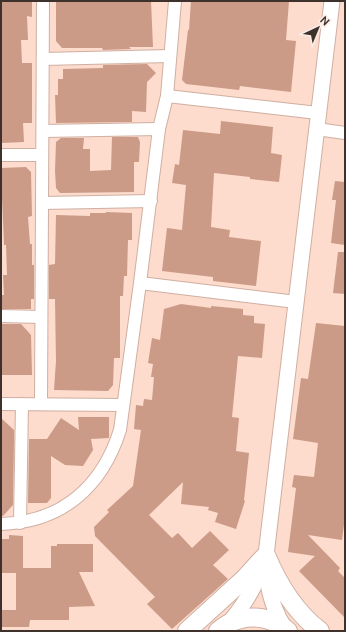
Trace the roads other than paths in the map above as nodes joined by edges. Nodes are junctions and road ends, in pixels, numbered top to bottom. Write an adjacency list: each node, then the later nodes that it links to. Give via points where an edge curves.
1 (43, 1): 5 (street)
2 (175, 1): 4 (street)
3 (332, 1): 7 (street)
4 (170, 56): 5 (street); 6 (street)
5 (43, 58): 10 (street)
6 (167, 96): 7 (street); 8 (street)
7 (318, 113): 9 (street)
8 (159, 129): 10 (street); 14 (street)
9 (316, 129): 11 (street); 17 (street)
10 (42, 131): 13 (street)
11 (345, 133)
12 (1, 154): 13 (street)
13 (42, 155): 15 (street)
14 (150, 201): 15 (street); 16 (street)
15 (42, 203): 19 (street)
16 (140, 283): 17 (street); 23 (street)
17 (296, 302): 26 (street)
18 (1, 316): 19 (street)
19 (41, 317): 22 (street)
20 (1, 404): 21 (street)
21 (22, 404): 22 (street); 24 (street)
22 (41, 404): 23 (street)
23 (123, 405): 24 (street, via 120,430 114,447 106,464 84,492 54,512)
24 (20, 523): 25 (street)
25 (1, 524)
26 (266, 555): 27 (street, via 251,592); 28 (street, via 266,570 273,606); 29 (main road, via 244,580); 30 (main road, via 274,574 293,604 303,617)
27 (224, 627): 28 (main road, via 242,618 252,617 272,620)
28 (286, 629)
29 (187, 631)
30 (320, 631)

